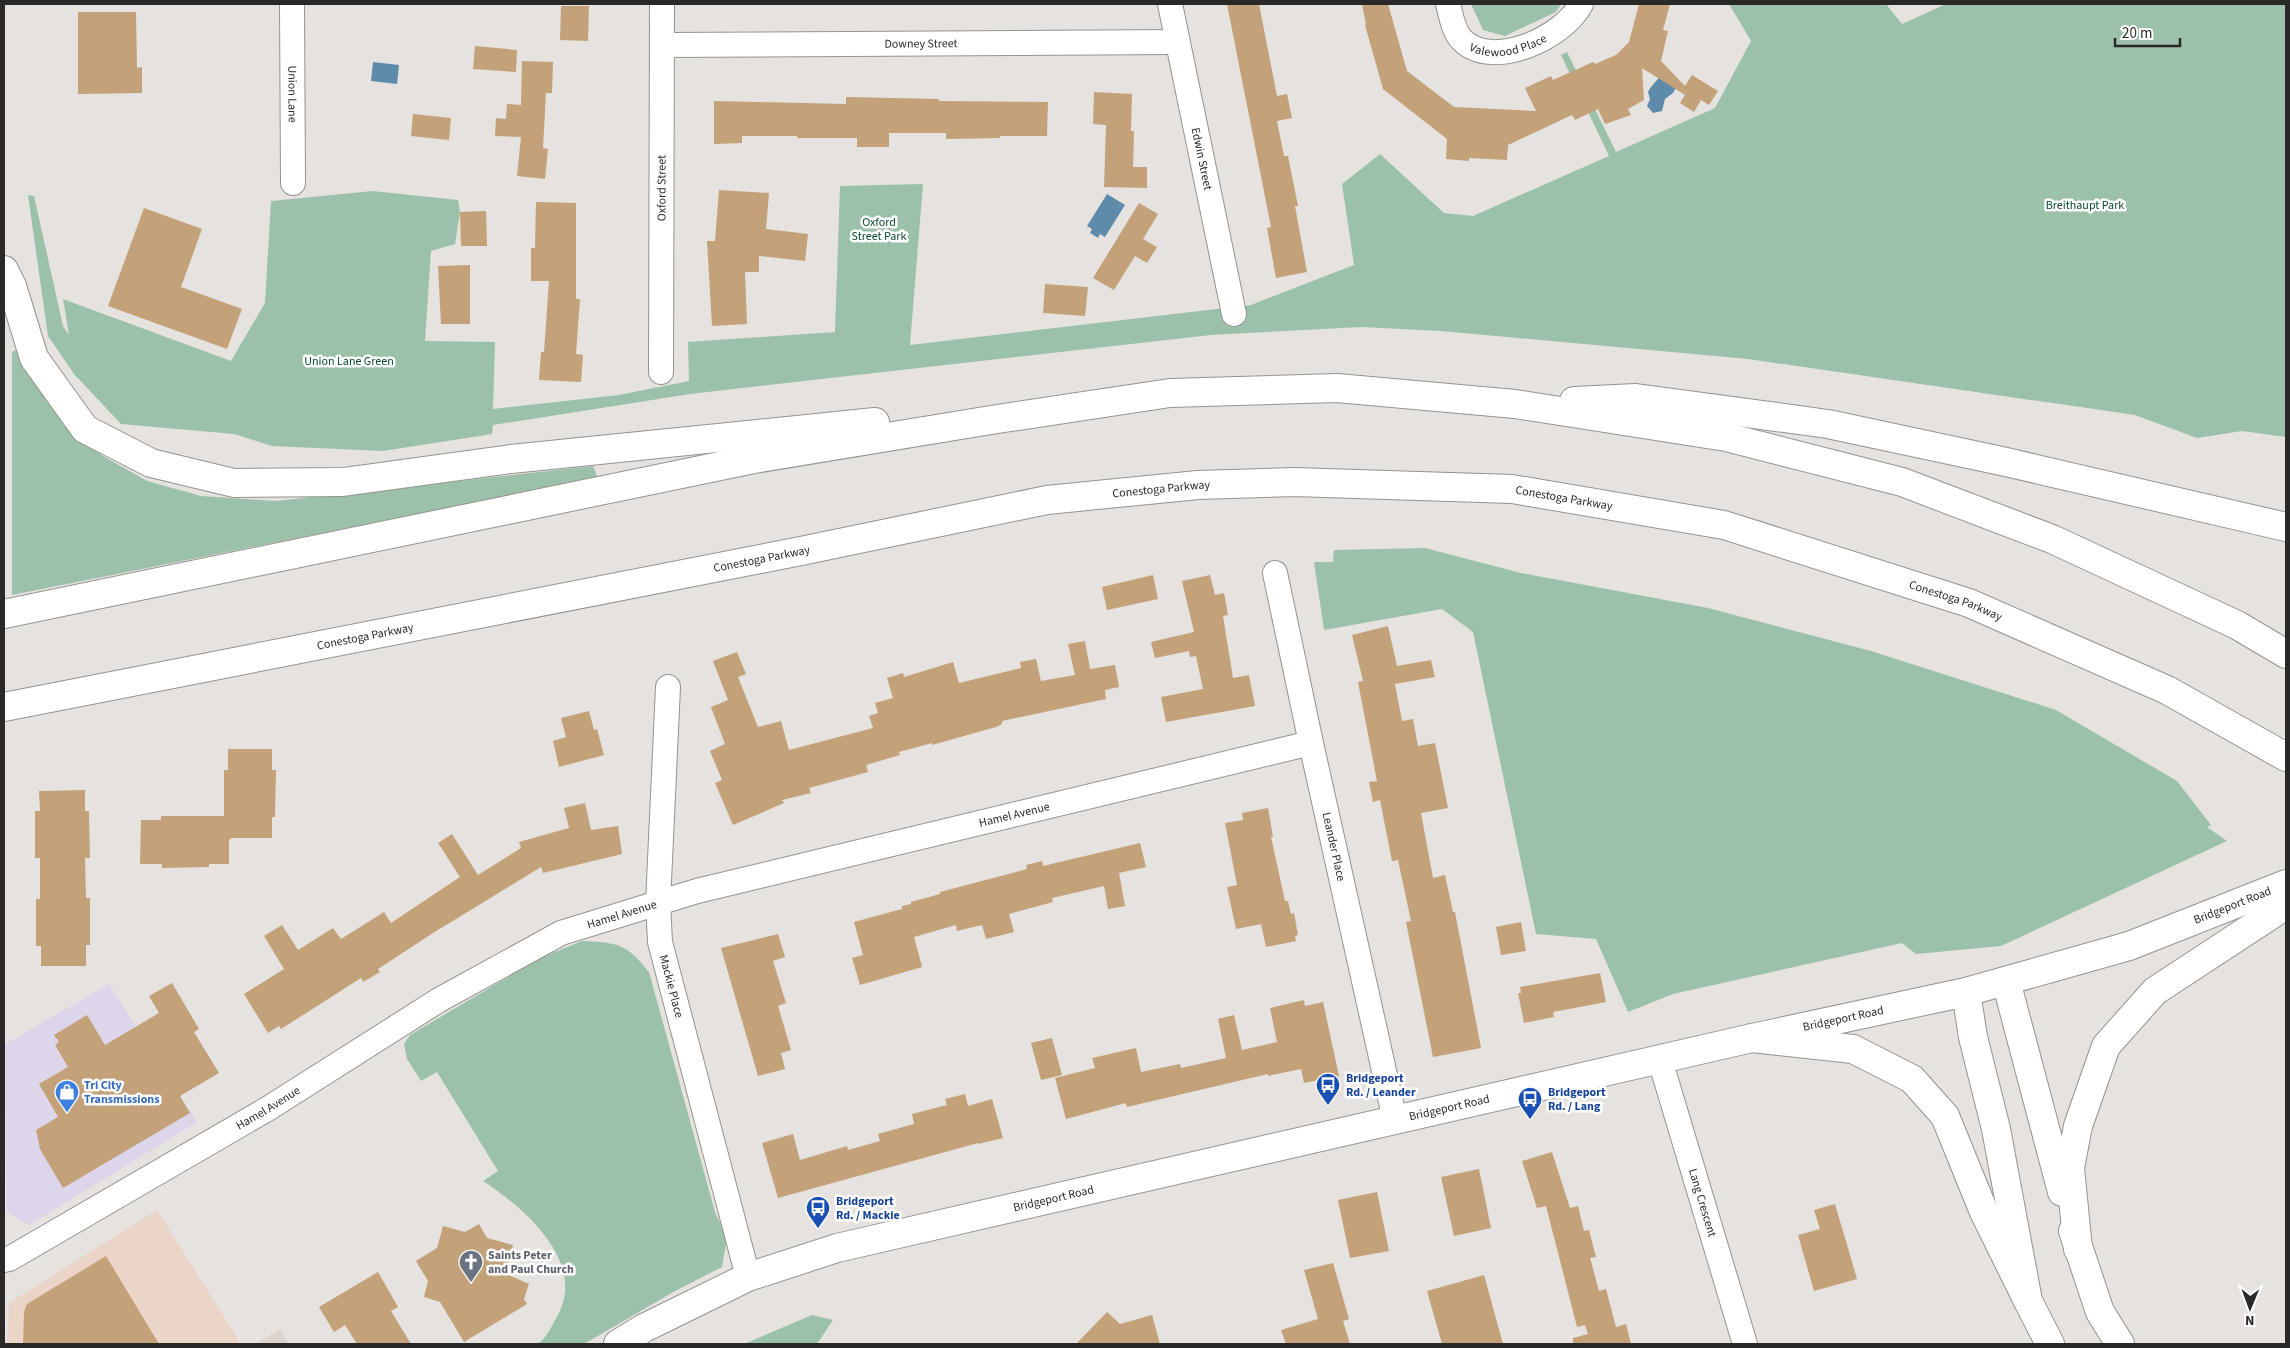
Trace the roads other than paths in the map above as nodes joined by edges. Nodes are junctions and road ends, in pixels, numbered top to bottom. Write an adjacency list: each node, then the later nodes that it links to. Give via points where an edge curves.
1 (292, 4): 8 (street, Union Lane)
2 (662, 4): 7 (street, Oxford Street)
3 (1170, 4): 6 (street, Edwin Street)
4 (1448, 4): 5 (street, Valewood Place, via 1452,22 1461,39 1477,50 1499,53 1518,50 1553,32 1576,14)
5 (1581, 4)
6 (1177, 42): 7 (street, Downey Street); 10 (street, Edwin Street)
7 (663, 45): 11 (street, Oxford Street)
8 (293, 183)
9 (4, 270): 13 (main road, via 34,358 85,429 151,463 234,483 343,482 511,459 891,420)
10 (1234, 314)
11 (661, 372)
12 (1515, 404): 13 (main road, via 1337,388 1170,393); 14 (main road, via 1636,398 1828,424); 17 (main road, via 1726,437 1902,482 2052,539 2237,625)
13 (991, 420): 16 (main road, via 754,459)
14 (2286, 527)
15 (1275, 573): 22 (street, Leander Place)
16 (4, 614)
17 (2286, 654)
18 (213, 667): 20 (main road, Conestoga Parkway); 21 (main road, via 91,702); 23 (main road, Conestoga Parkway, via 1047,500 1198,485 1294,482 1512,489 1724,525 1969,603 2167,690)
19 (668, 687): 25 (street, Mackie Place)
20 (4, 707)
21 (4, 722)
22 (1310, 743): 25 (street, Hamel Avenue); 31 (street, Leander Place)
23 (2286, 757)
24 (2286, 884): 27 (main road, Bridgeport Road, via 2129,946)
25 (658, 903): 33 (street, Hamel Avenue, via 561,933 440,1000 268,1108); 34 (street, Mackie Place, via 660,942)
26 (2286, 906): 32 (main road, via 2155,991 2106,1046 2078,1126 2070,1168)
27 (2006, 981): 28 (main road, Bridgeport Road); 32 (main road)
28 (1966, 992): 29 (main road, Bridgeport Road); 35 (main road)
29 (1752, 1038): 30 (main road, Bridgeport Road); 35 (main road, via 1853,1049 1912,1080 1945,1116 1984,1212)
30 (1660, 1060): 31 (main road, Bridgeport Road); 37 (street, Lang Crescent)
31 (1395, 1120): 34 (main road, Bridgeport Road, via 837,1248)
32 (2078, 1249): 39 (main road, via 2100,1312)
33 (4, 1260)
34 (748, 1277): 36 (main road, Bridgeport Road)
35 (2028, 1301): 38 (main road)
36 (618, 1344)
37 (1745, 1344)
38 (2050, 1344)
39 (2120, 1344)

